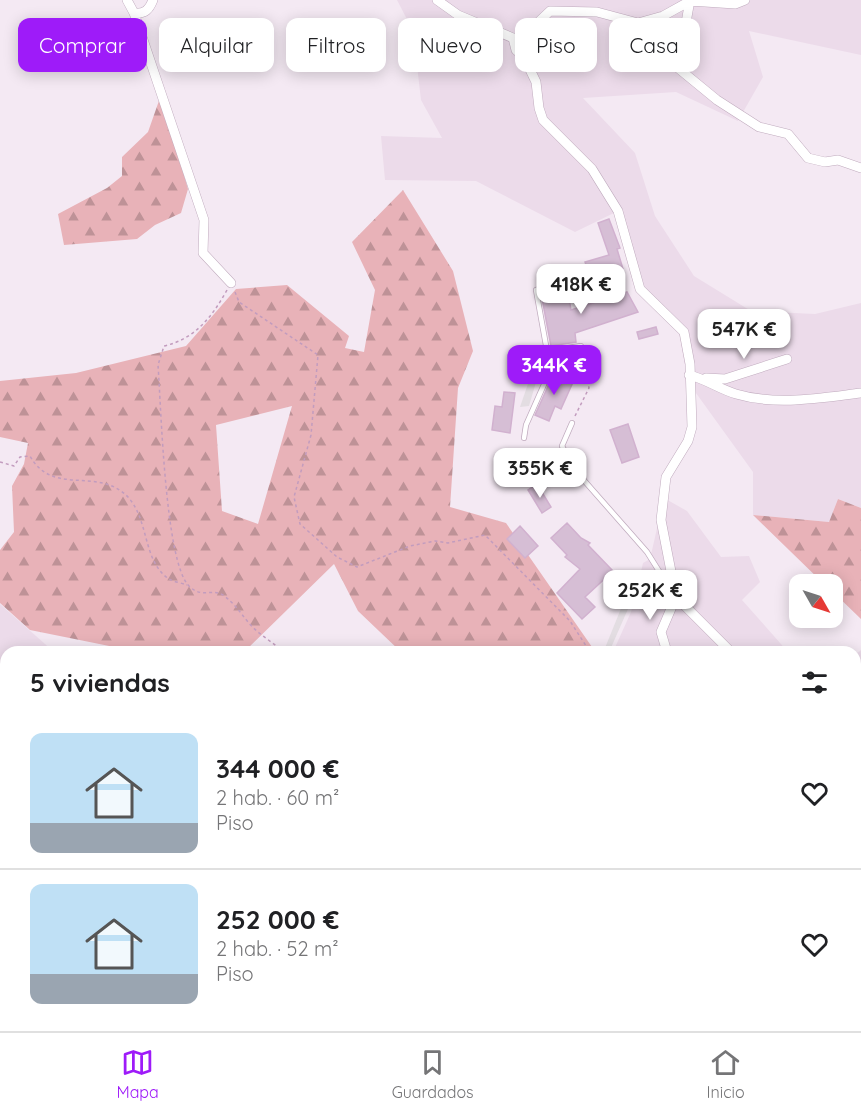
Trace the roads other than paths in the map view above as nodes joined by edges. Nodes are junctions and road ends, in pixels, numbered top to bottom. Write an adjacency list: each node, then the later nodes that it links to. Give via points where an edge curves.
1 (127, 0): 6 (street)
2 (153, 0): 6 (street, via 146,12)
3 (437, 0): 8 (street, via 458,15)
4 (690, 0): 5 (street, via 735,4); 7 (street, via 663,16 638,23 597,12 550,11); 10 (street, via 678,68 759,127 788,134 808,158 838,160)
5 (745, 0)
6 (134, 13): 11 (street, via 204,220 203,253)
7 (543, 18)
8 (515, 41)
9 (531, 72): 16 (street, via 543,120 592,169 618,211 640,289 684,332)
10 (861, 168)
11 (231, 283)
12 (558, 284): 14 (lane, via 536,290)
13 (581, 346): 14 (lane)
14 (547, 351): 20 (lane, via 550,371)
15 (787, 359): 17 (street, via 725,379)
16 (689, 375): 17 (street); 21 (street, via 692,427 666,477 661,520)
17 (704, 378): 18 (street, via 730,392 768,398 794,400)
18 (861, 393)
19 (572, 423): 21 (lane, via 562,446 574,469 647,552)
20 (524, 438)
21 (676, 597): 22 (street, via 661,632); 23 (street)
22 (665, 646)
23 (725, 646)

